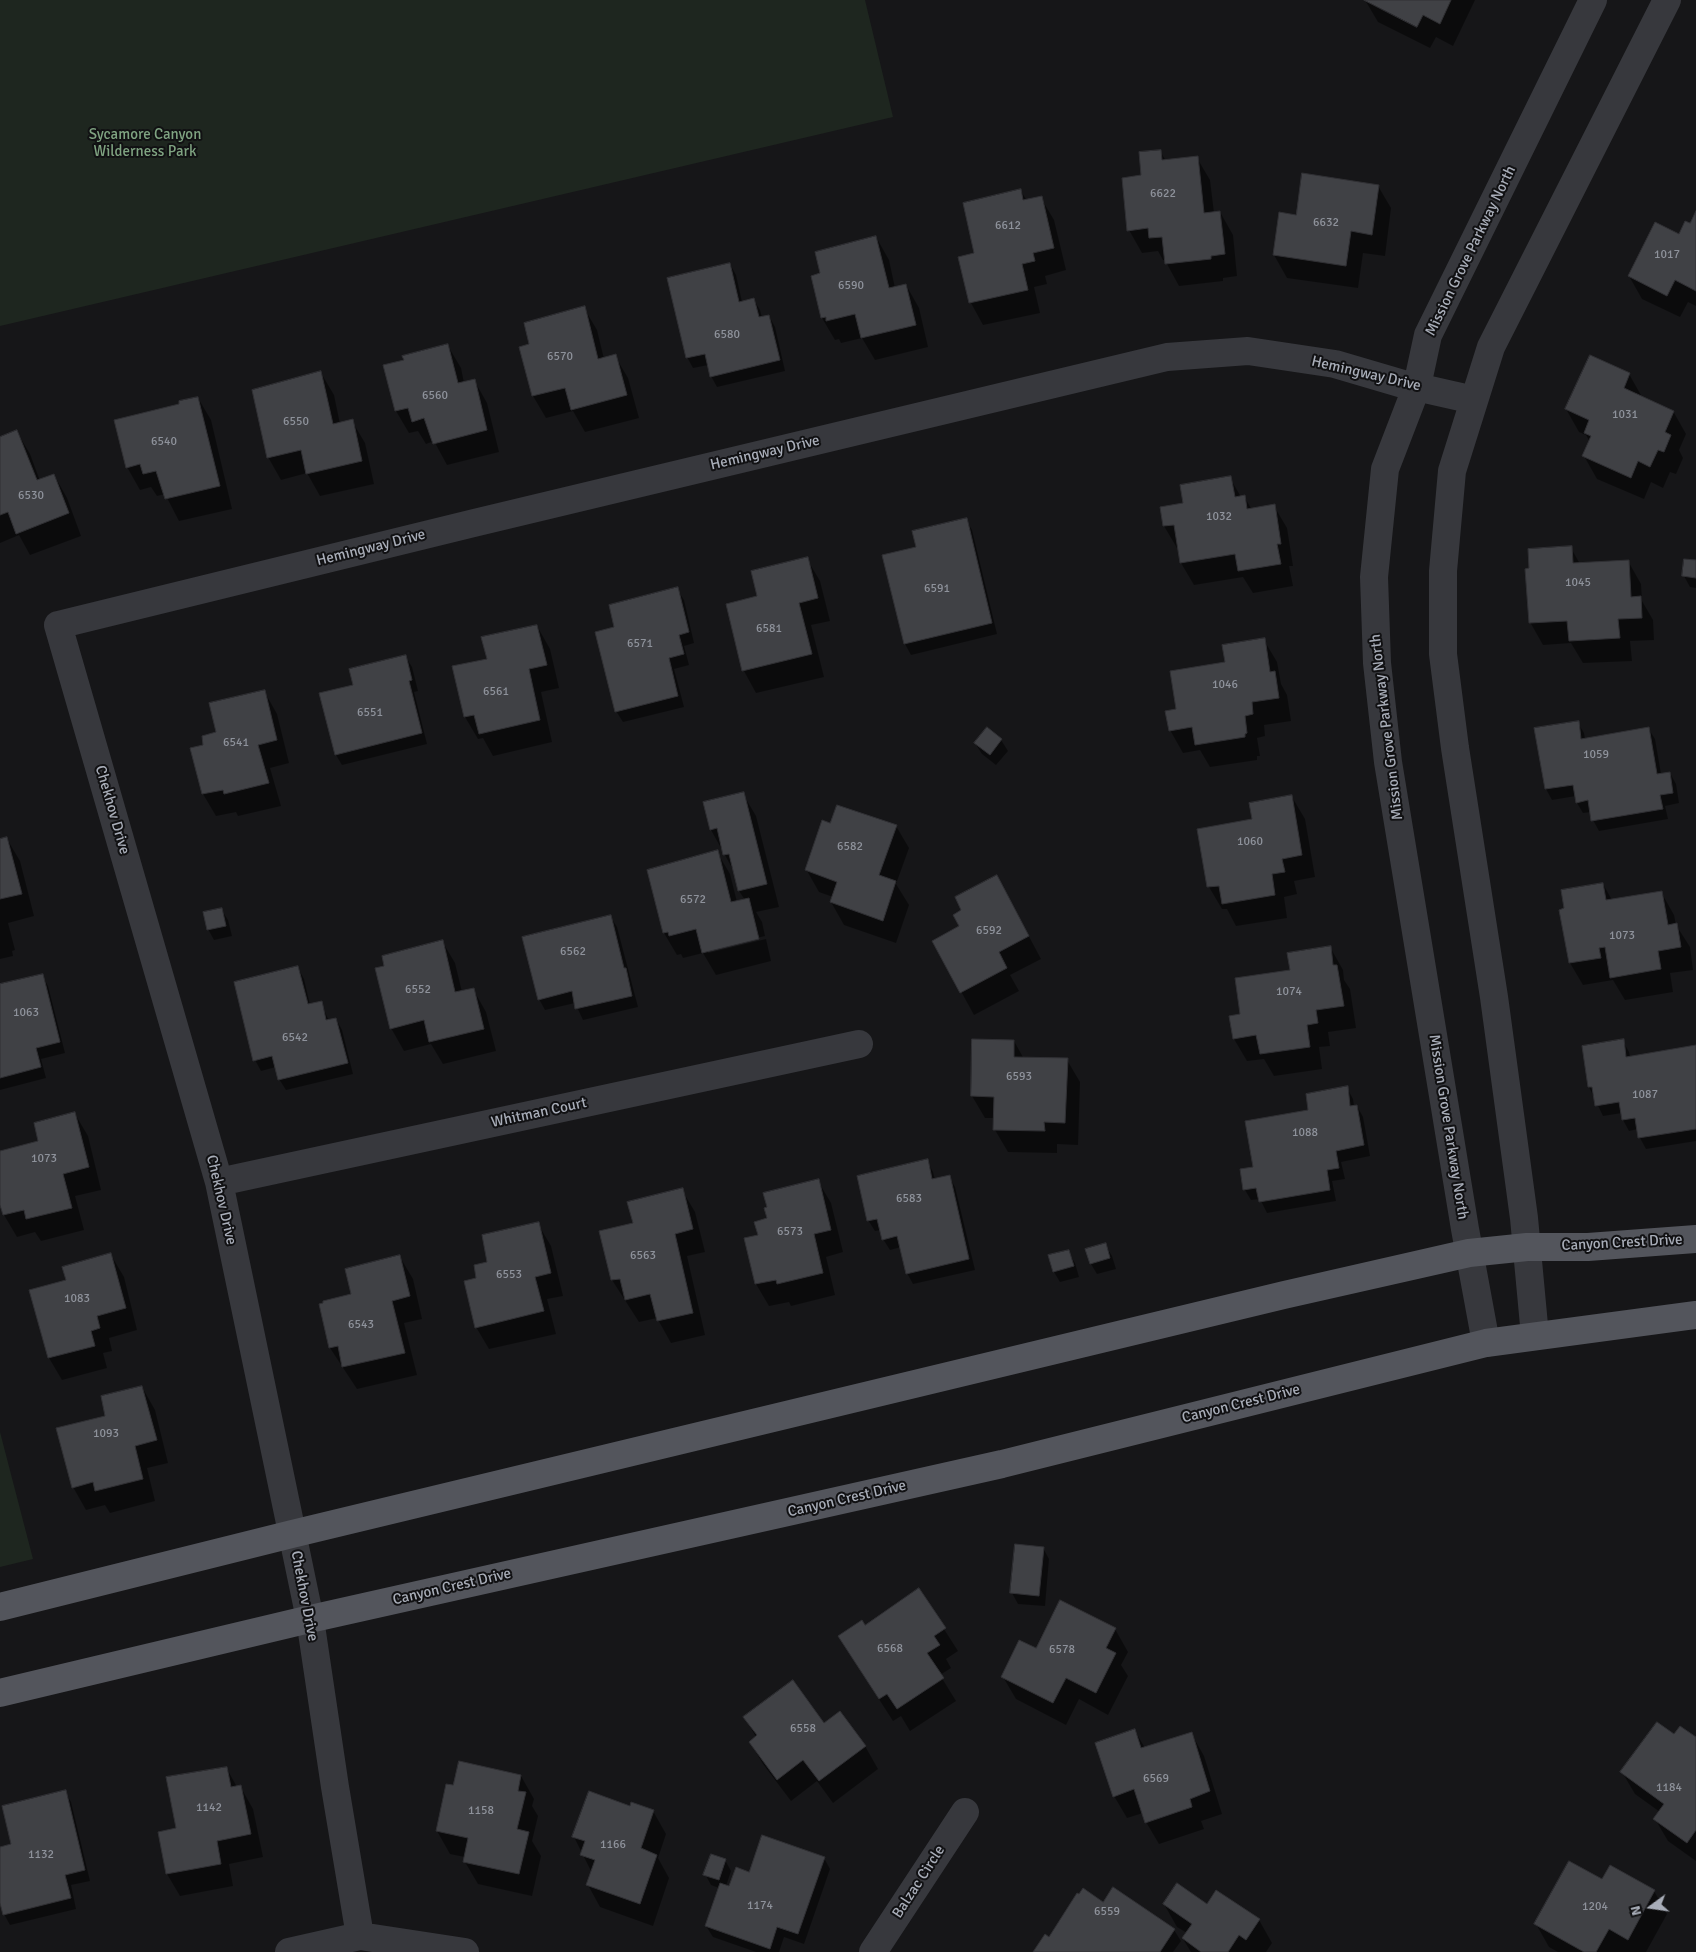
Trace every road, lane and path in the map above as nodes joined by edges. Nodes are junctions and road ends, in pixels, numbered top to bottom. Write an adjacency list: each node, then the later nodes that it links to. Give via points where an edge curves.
1 (1593, 0): 3 (street, Mission Grove Parkway North, via 1428,335)
2 (1668, 0): 4 (street, via 1491,347)
3 (1417, 386): 4 (street, Hemingway Drive); 5 (street, Hemingway Drive, via 1335,364 1248,351 1167,357); 10 (street, Mission Grove Parkway North, via 1385,469 1374,577 1377,663 1388,762)
4 (1474, 400): 9 (street, via 1452,471 1443,571 1443,654)
5 (58, 625): 7 (street, Chekhov Drive)
6 (859, 1044): 7 (street, Whitman Court)
7 (219, 1182): 14 (street, Chekhov Drive)
8 (1696, 1239): 9 (main road, Canyon Crest Drive, via 1588,1247)
9 (1527, 1247): 10 (main road, Canyon Crest Drive); 12 (street)
10 (1469, 1253): 13 (street, Mission Grove Parkway North); 14 (main road, Canyon Crest Drive)
11 (1696, 1315): 12 (main road, Canyon Crest Drive)
12 (1535, 1336): 13 (main road, Canyon Crest Drive)
13 (1486, 1343): 16 (main road, Canyon Crest Drive, via 1002,1464)
14 (292, 1534): 15 (main road, Canyon Crest Drive); 16 (street, Chekhov Drive)
15 (0, 1607)
16 (310, 1619): 17 (main road, Canyon Crest Drive); 19 (street, Chekhov Drive)
17 (0, 1693)
18 (965, 1812): 22 (street, Balzac Circle)
19 (360, 1936): 20 (street); 21 (street)
20 (288, 1952)
21 (465, 1952)
22 (873, 1952)

